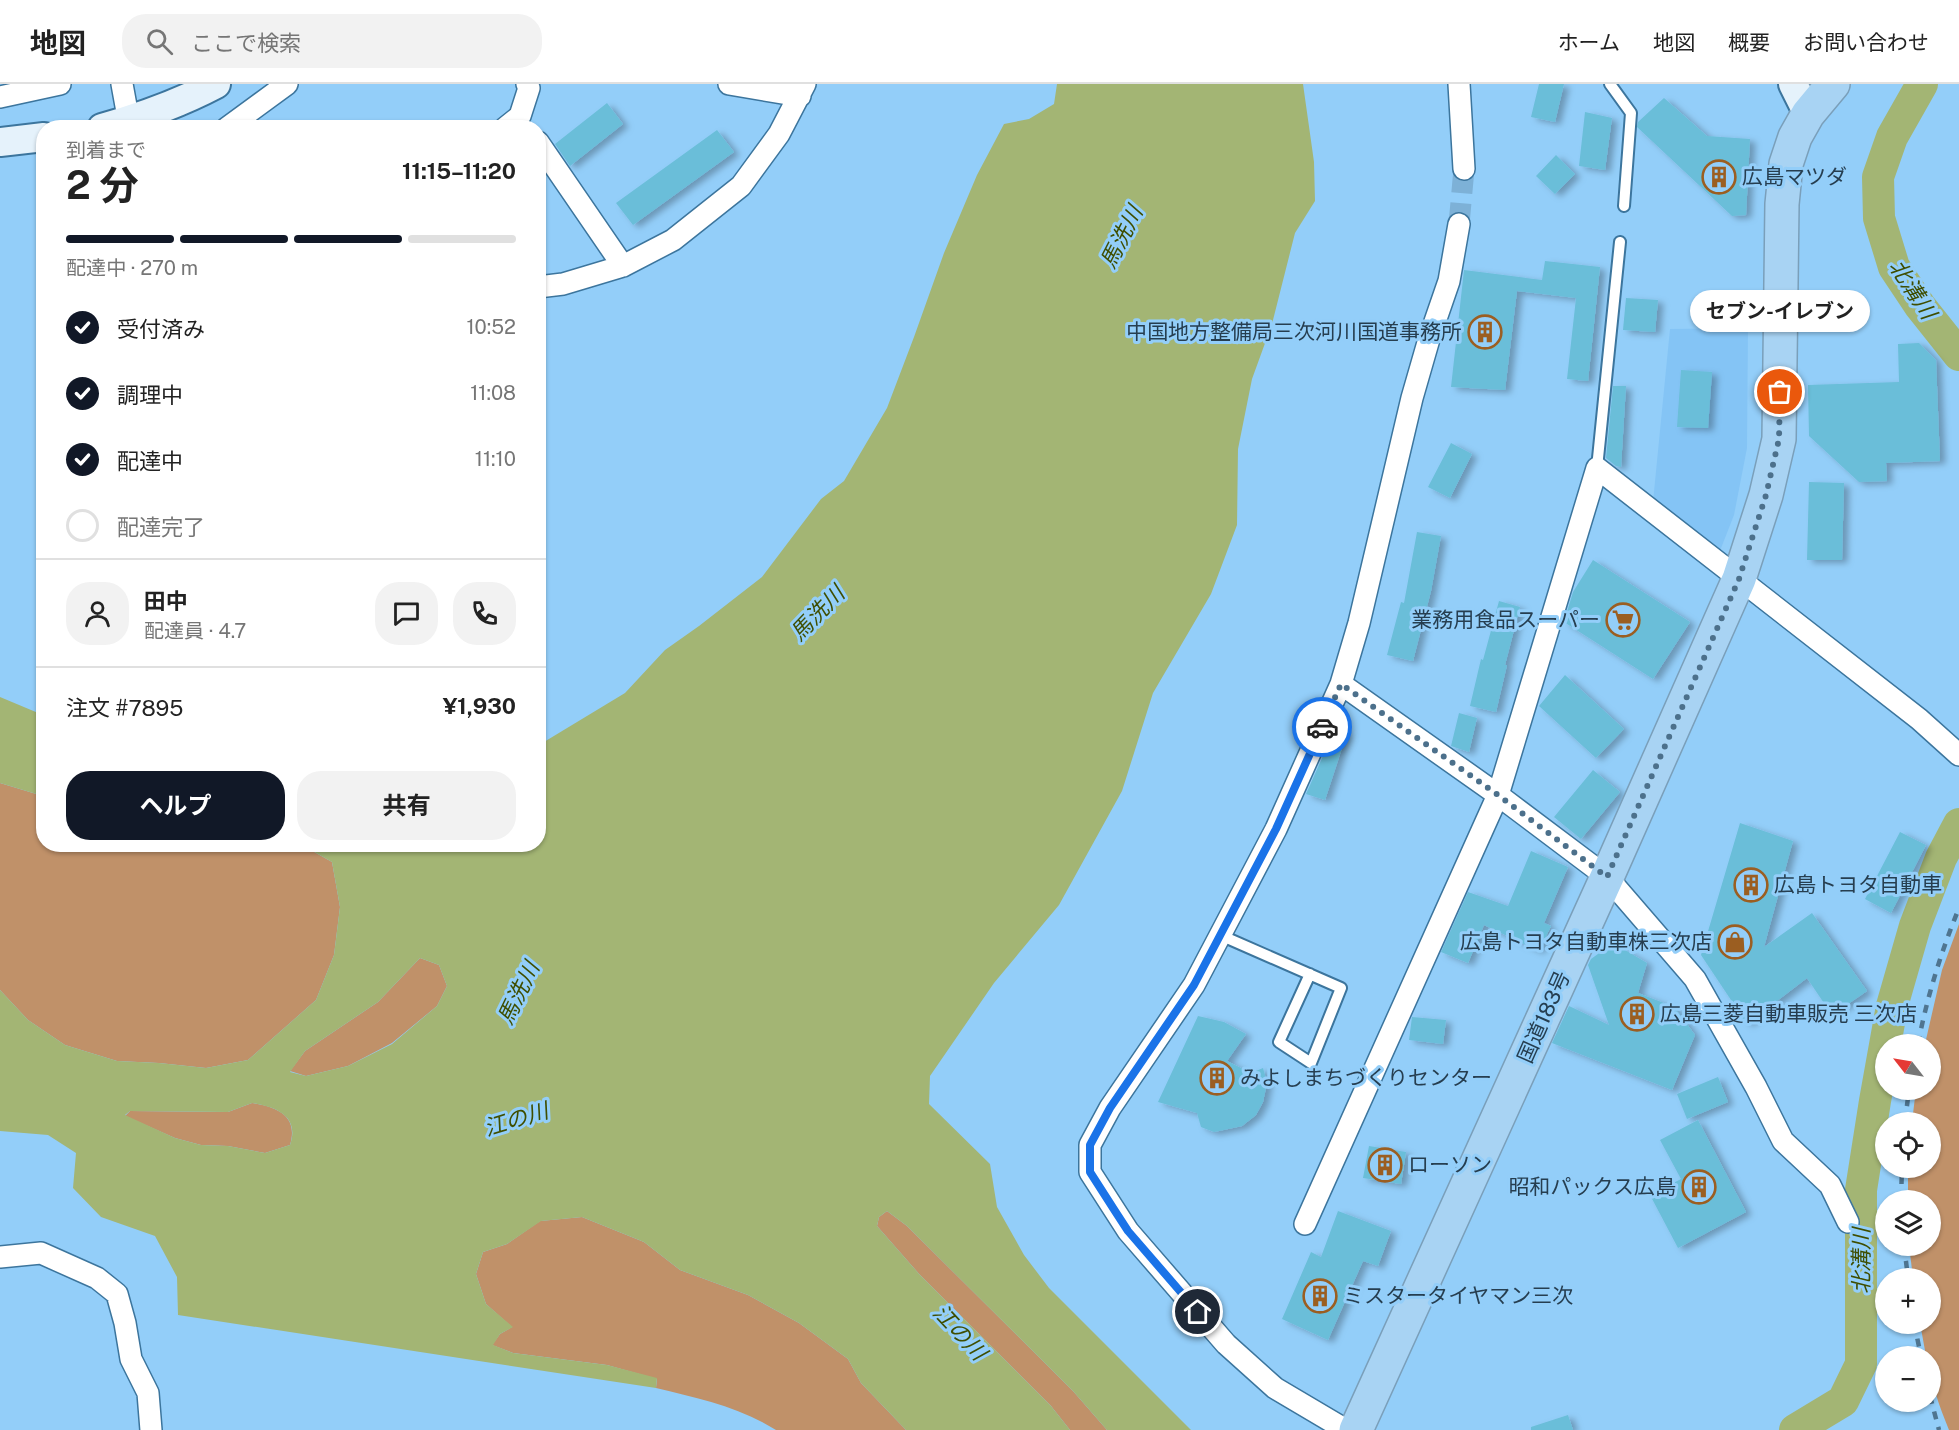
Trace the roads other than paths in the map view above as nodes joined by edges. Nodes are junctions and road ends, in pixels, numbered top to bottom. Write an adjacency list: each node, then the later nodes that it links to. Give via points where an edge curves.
1 (60, 84): 12 (street)
2 (122, 84): 14 (street)
3 (216, 84): 15 (main road)
4 (287, 84): 16 (street)
5 (527, 84): 17 (street)
6 (729, 84): 11 (street)
7 (1459, 84): 21 (street)
8 (1610, 84): 22 (lane, via 1631,113)
9 (1793, 84): 13 (main road)
10 (1833, 84): 13 (highway, 国道183号)
11 (803, 90): 25 (street, via 779,134 741,186 673,240)
12 (0, 97)
13 (1808, 114): 28 (highway, 国道183号, via 1795,136 1786,164 1782,204 1779,439)
14 (120, 120)
15 (132, 120)
16 (238, 120)
17 (519, 120)
18 (36, 138): 19 (main road)
19 (0, 142)
20 (546, 154): 25 (street)
21 (1464, 169)
22 (1623, 206)
23 (1459, 224): 29 (street, via 1449,281 1412,398)
24 (1620, 242): 27 (lane)
25 (623, 266): 26 (street)
26 (546, 286)
27 (1597, 468): 28 (street); 31 (street)
28 (1739, 579): 30 (street, via 1919,719); 32 (highway, 国道183号)
29 (1341, 684): 31 (street); 33 (street, via 1276,829)
30 (1959, 755)
31 (1498, 795): 32 (street); 36 (street)
32 (1607, 877): 35 (street, via 1695,979 1783,1142 1830,1185); 40 (highway, 国道183号)
33 (1221, 935): 34 (lane); 39 (street, via 1194,985 1095,1135 1090,1145 1090,1172 1128,1231 1226,1344 1275,1388)
34 (1310, 974): 34 (lane, via 1341,988 1311,1063 1279,1042)
35 (1848, 1222)
36 (1305, 1224)
37 (0, 1257): 38 (street, via 41,1252 97,1278 117,1294 131,1359 148,1393)
38 (151, 1430)
39 (1346, 1430)
40 (1356, 1430)

